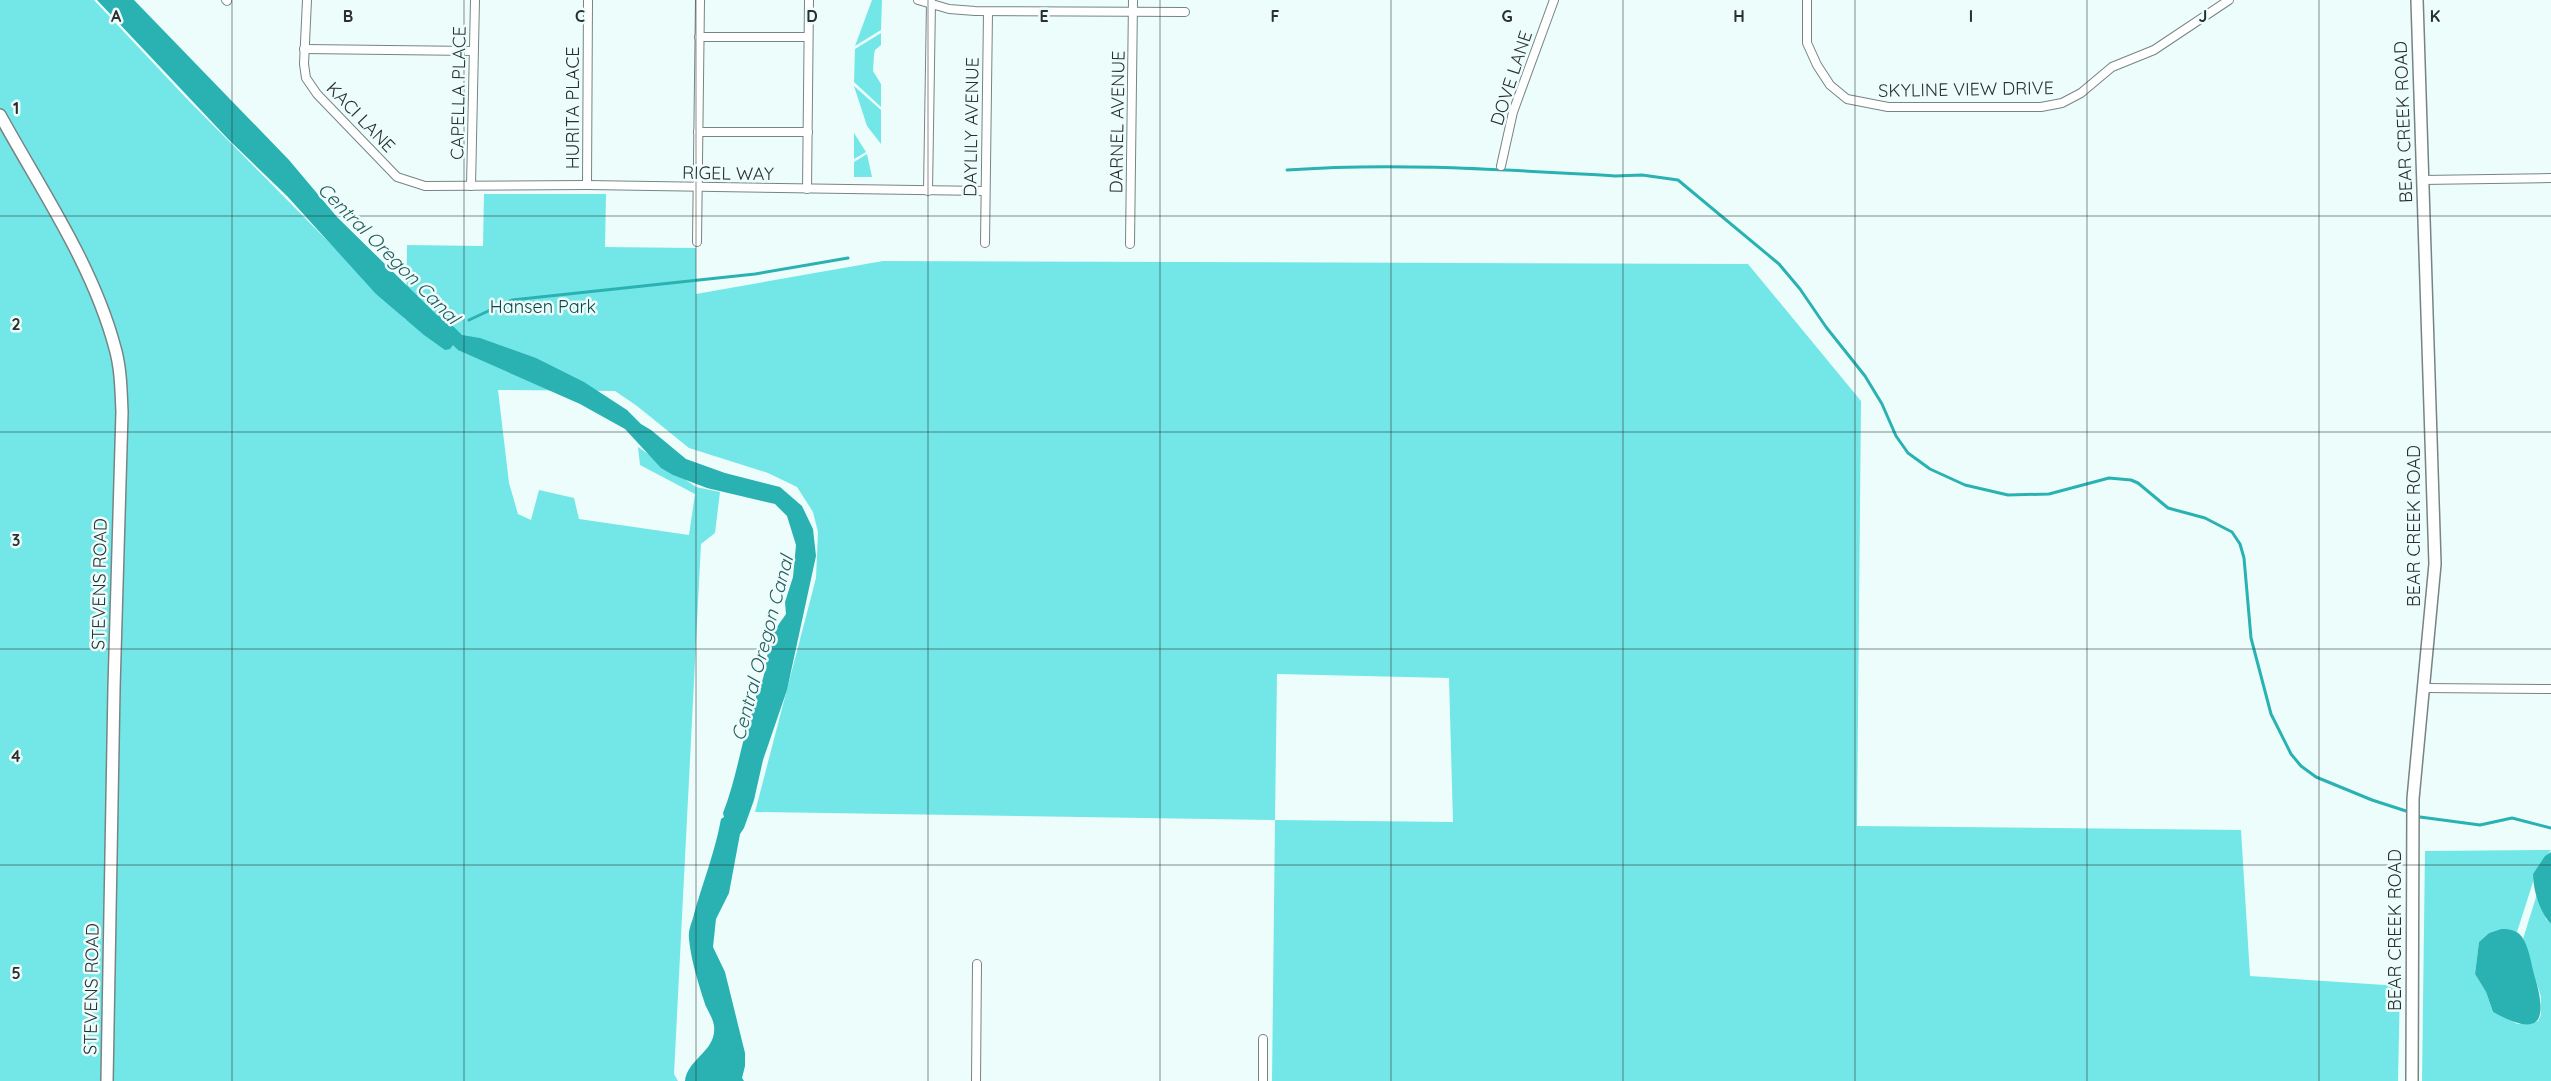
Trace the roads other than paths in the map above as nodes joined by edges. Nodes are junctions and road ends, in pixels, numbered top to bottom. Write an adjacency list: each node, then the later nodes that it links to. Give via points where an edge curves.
1 (307, 0): 18 (street, KACI LANE)
2 (475, 0): 19 (street, CAPELLA PLACE)
3 (588, 0): 26 (street, HURITA PLACE)
4 (700, 0): 16 (street)
5 (809, 0): 17 (street)
6 (918, 0): 12 (street)
7 (1133, 0): 14 (street, DARNEL AVENUE)
8 (1554, 0): 23 (street, DOVE LANE, via 1513,112)
9 (1807, 0): 10 (street, SKYLINE VIEW DRIVE, via 1807,42 1817,66 1830,85 1848,99 1906,107 2041,107 2062,103 2081,93 2112,67 2154,50)
10 (2229, 0)
11 (2417, 0): 25 (street, BEAR CREEK ROAD)
12 (931, 2): 13 (street, via 949,9); 30 (street)
13 (988, 12): 14 (street); 31 (street, DAYLILY AVENUE)
14 (1133, 12): 15 (street); 34 (street, DARNEL AVENUE)
15 (1185, 12)
16 (699, 37): 17 (street); 21 (street)
17 (808, 37): 22 (street)
18 (304, 50): 19 (street); 27 (street, KACI LANE, via 306,78 317,94 397,177 425,186)
19 (473, 51): 27 (street, CAPELLA PLACE)
20 (0, 115): 39 (street, STEVENS ROAD, via 92,287 116,349 121,377)
21 (698, 132): 22 (street); 28 (street)
22 (808, 132): 29 (street)
23 (1501, 166)
24 (2551, 178): 25 (street)
25 (2422, 180): 35 (street, BEAR CREEK ROAD, via 2435,564)
26 (587, 185): 27 (street, RIGEL WAY); 28 (street, RIGEL WAY)
27 (471, 186)
28 (697, 188): 29 (street, RIGEL WAY); 32 (street)
29 (807, 190): 30 (street, RIGEL WAY)
30 (928, 191): 31 (street, RIGEL WAY)
31 (985, 191): 33 (street, DAYLILY AVENUE)
32 (697, 242)
33 (985, 243)
34 (1130, 244)
35 (2424, 688): 36 (street); 42 (street, BEAR CREEK ROAD, via 2412,833)
36 (2551, 689)
37 (977, 964): 40 (street)
38 (1263, 1039): 41 (street)
39 (107, 1081)
40 (976, 1081)
41 (1263, 1081)
42 (2412, 1081)

